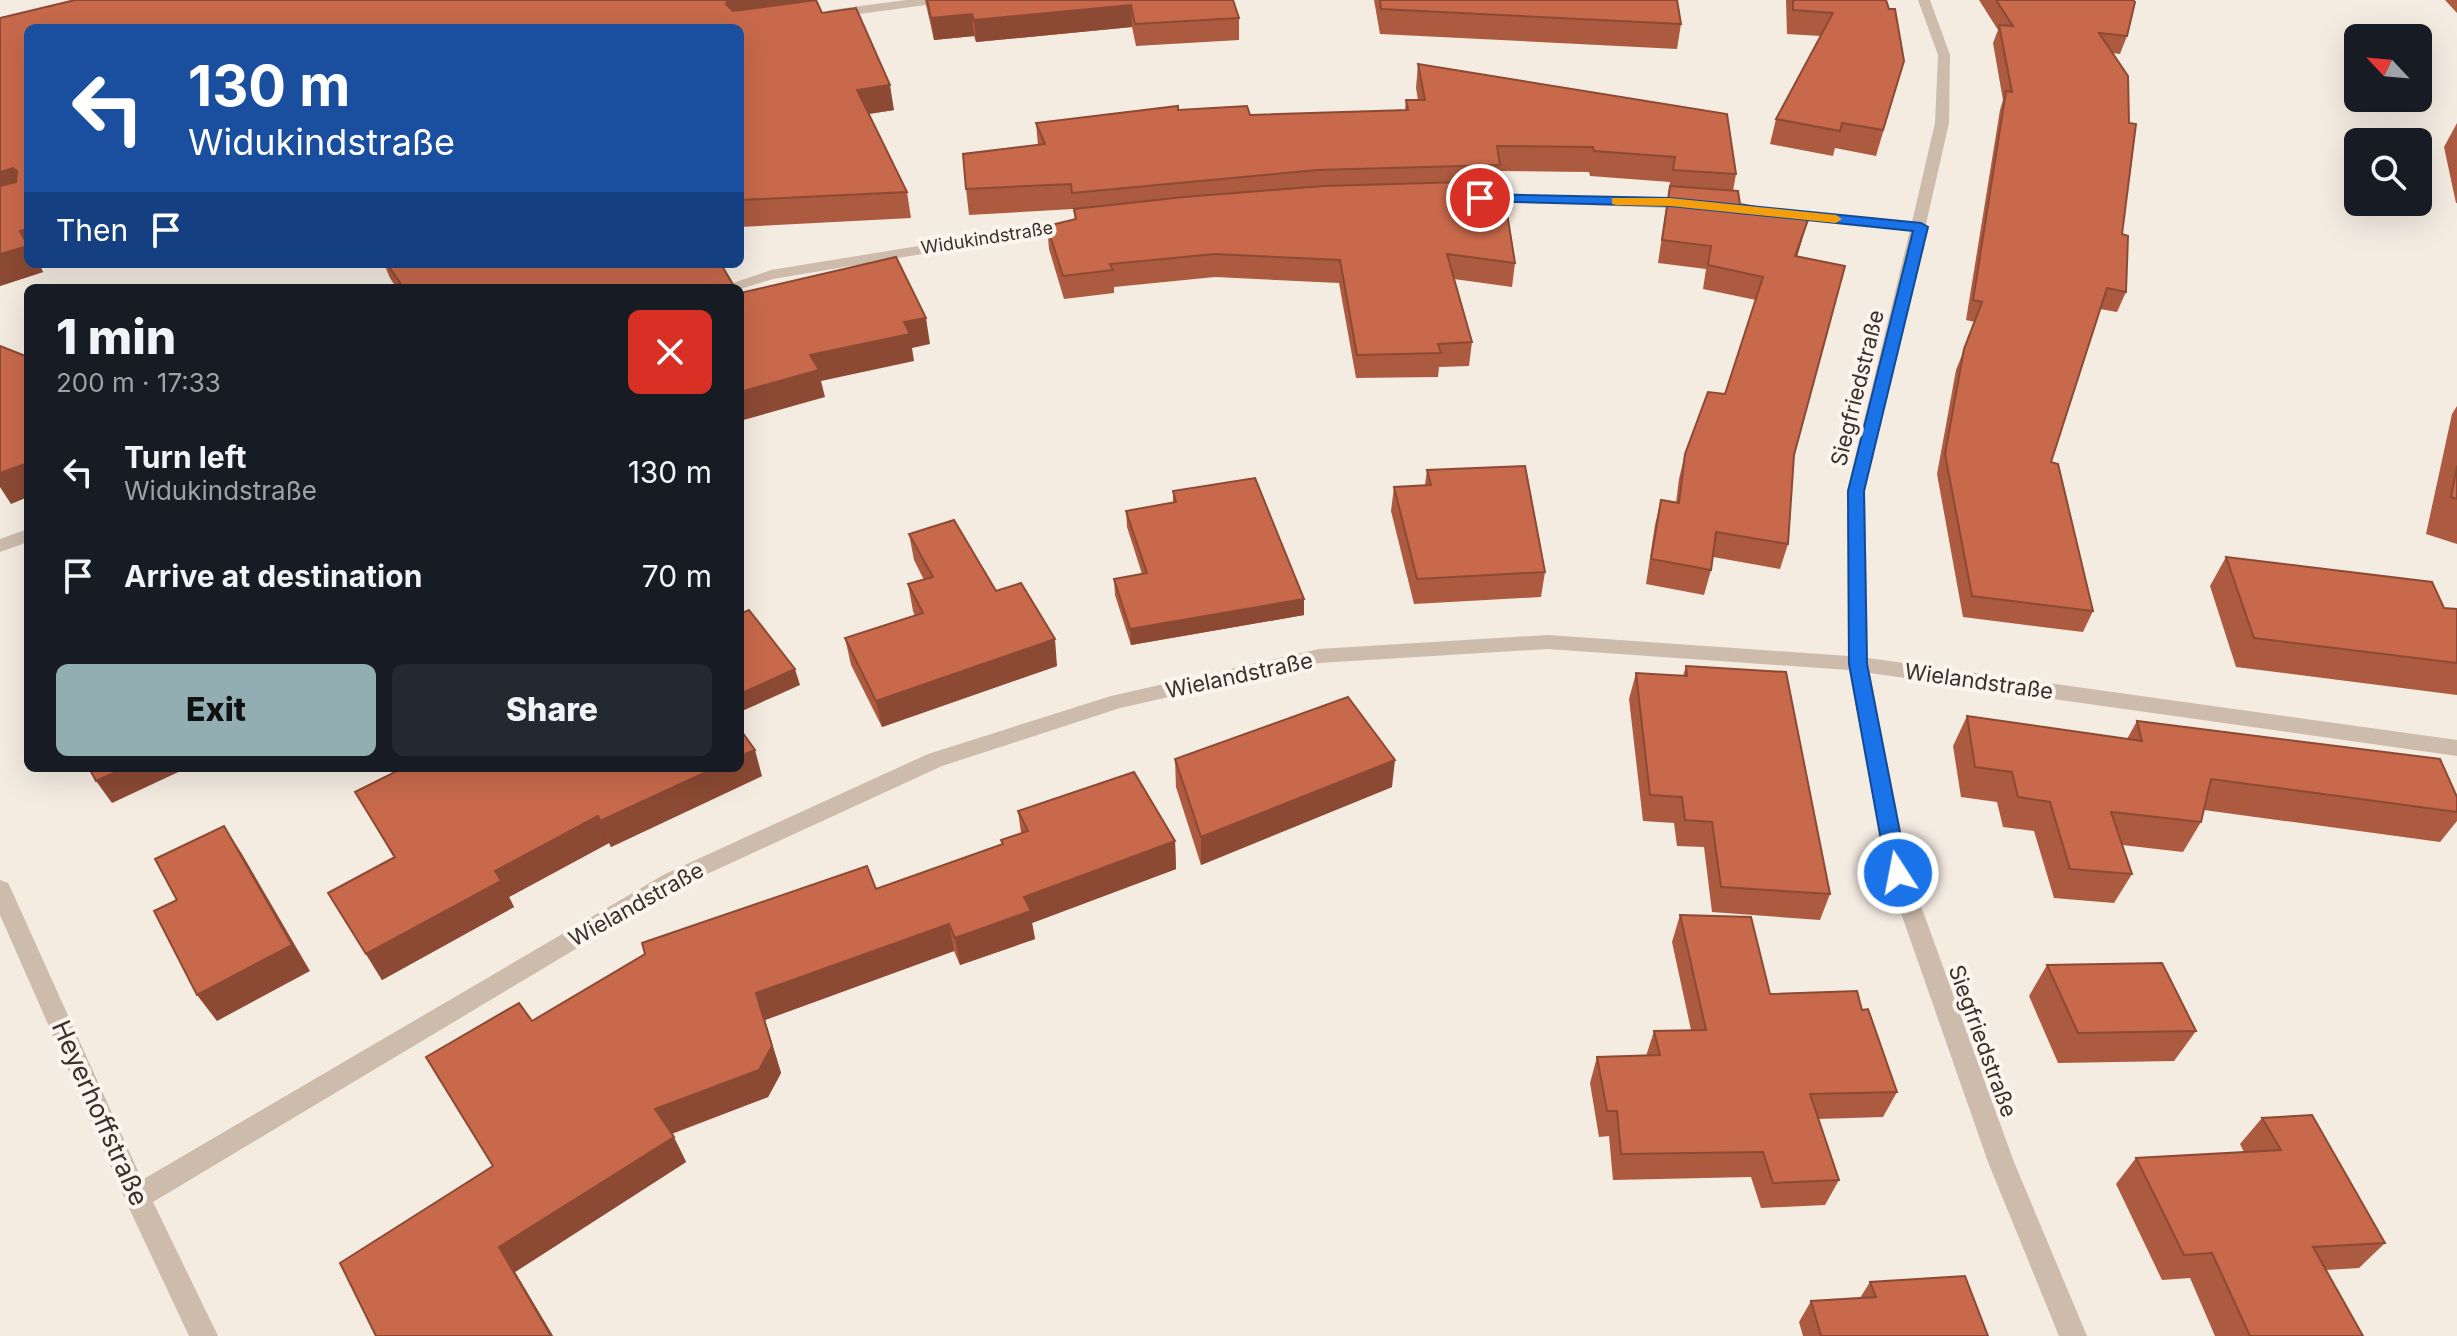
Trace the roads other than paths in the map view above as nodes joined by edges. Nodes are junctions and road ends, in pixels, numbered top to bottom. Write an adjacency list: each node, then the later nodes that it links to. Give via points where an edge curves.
1 (933, 0): 3 (street)
2 (1924, 0): 9 (street, Siegfriedstraße, via 1944,55 1942,123)
3 (884, 2): 4 (street)
4 (813, 17)
5 (1464, 198): 6 (street)
6 (1717, 207)
7 (1764, 212): 9 (street)
8 (1093, 222): 10 (street, Widukindstraße)
9 (1921, 227): 13 (street, Siegfriedstraße, via 1856,491)
10 (742, 284)
11 (24, 537): 12 (street)
12 (0, 546)
13 (1858, 664): 14 (street, Wielandstraße); 16 (street, Wielandstraße, via 1548,642 1319,656 1118,701 935,760 673,880); 18 (street, Siegfriedstraße, via 1898,873 2001,1162)
14 (2457, 748)
15 (0, 889): 16 (street, Heyerhoffstraße)
16 (137, 1197): 17 (street, Heyerhoffstraße)
17 (204, 1336)
18 (2073, 1336)

